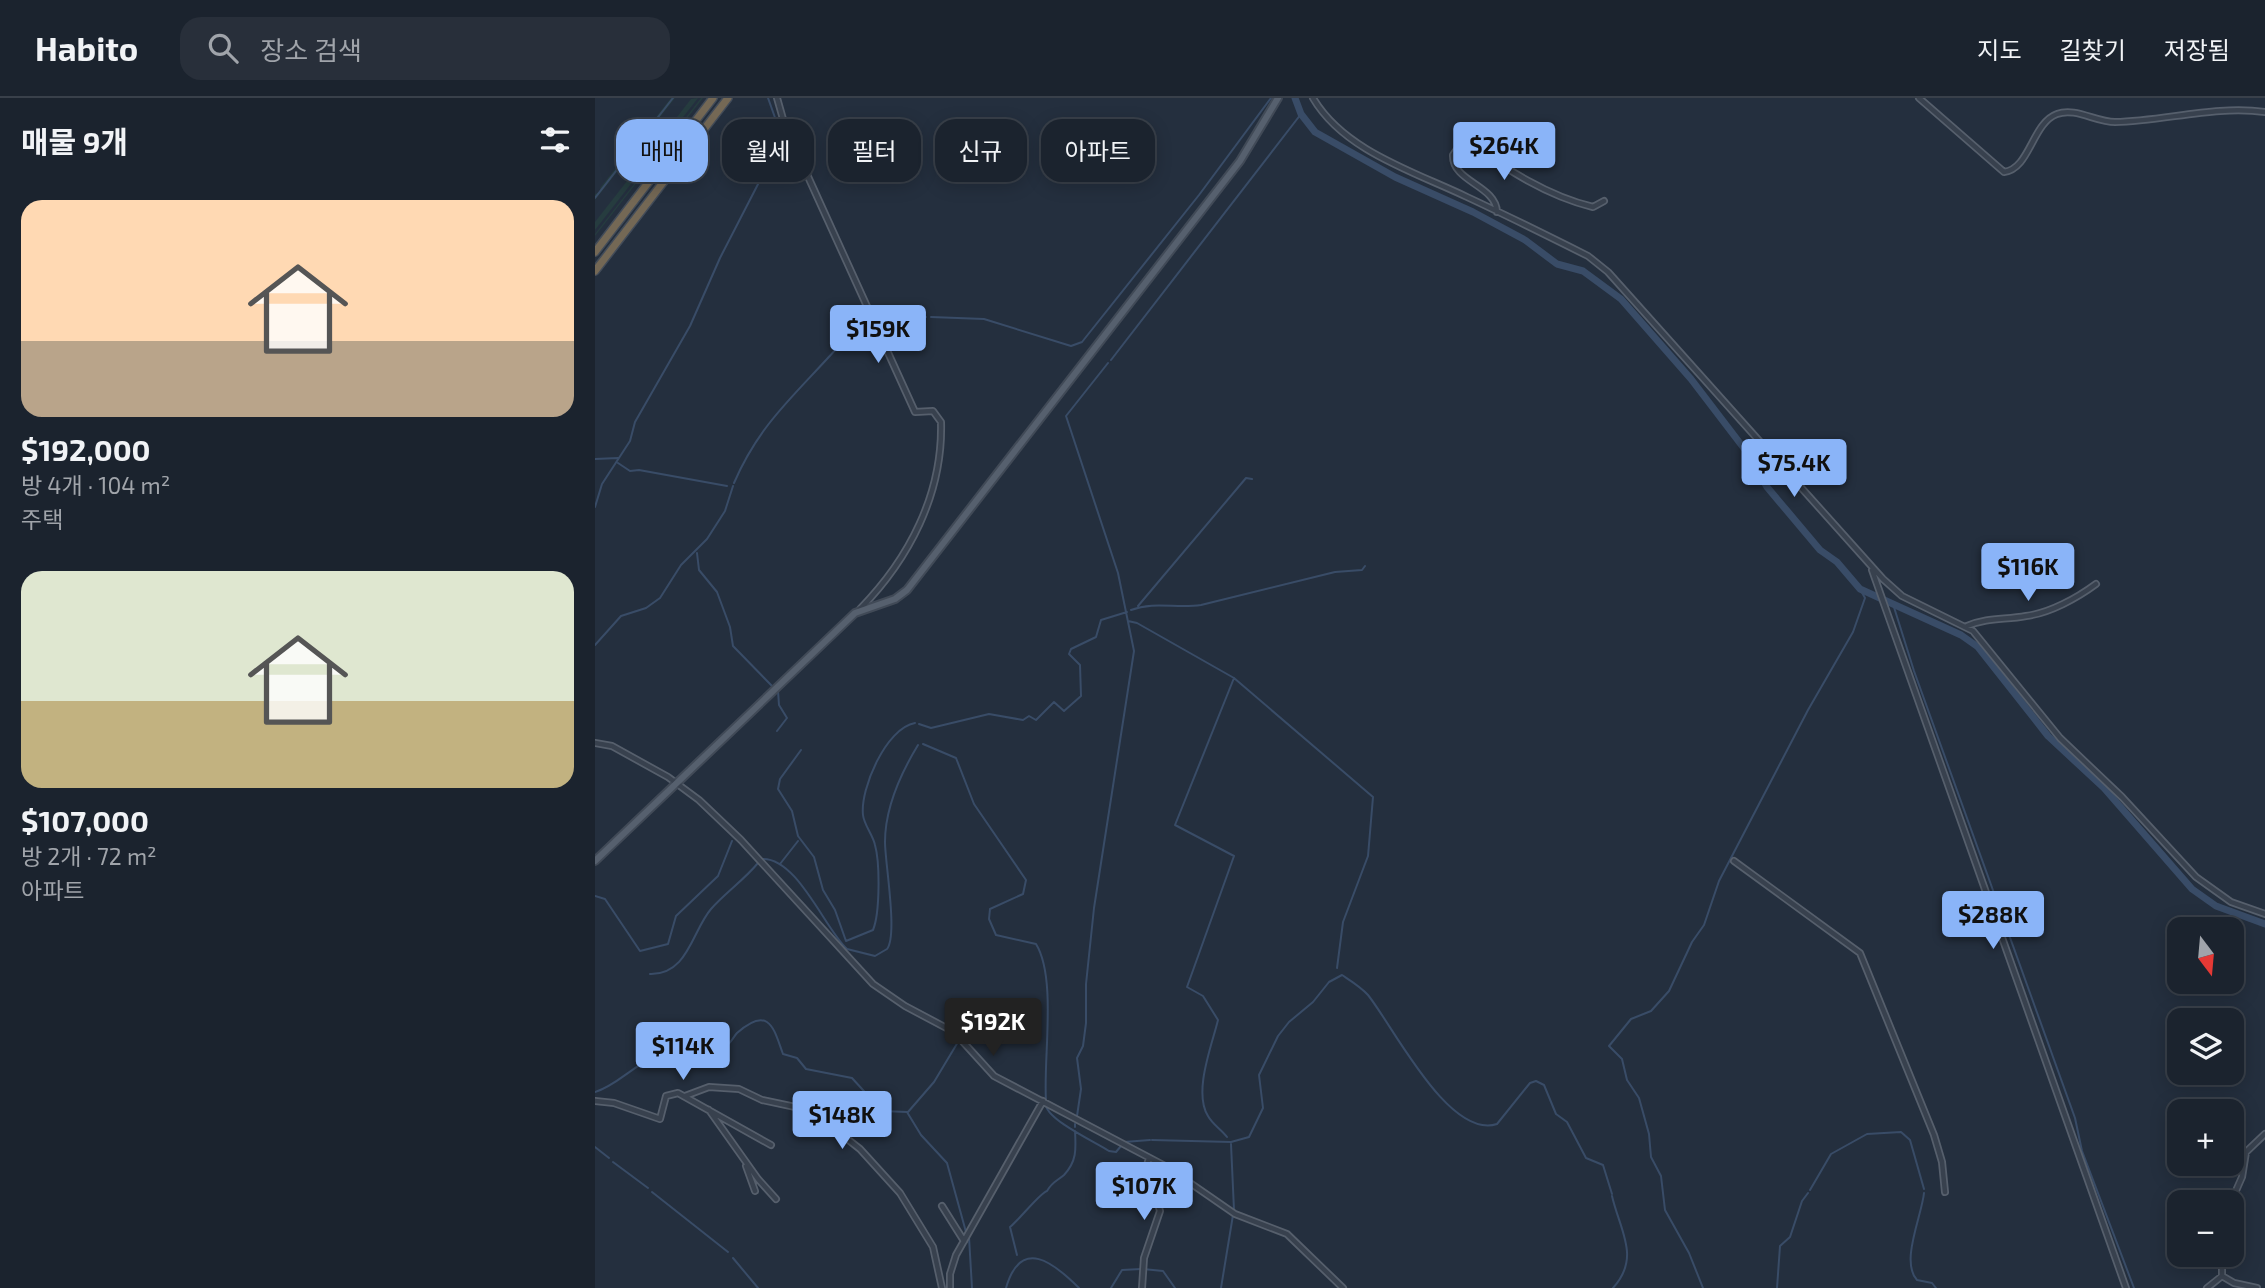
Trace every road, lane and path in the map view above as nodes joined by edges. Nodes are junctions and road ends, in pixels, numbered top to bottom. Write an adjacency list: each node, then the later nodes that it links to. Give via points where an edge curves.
1 (713, 98): 10 (highway)
2 (728, 98): 11 (highway)
3 (777, 98): 14 (street, via 785,126 915,412 933,411 941,422 925,518 883,585)
4 (1278, 98): 14 (main road, via 1240,161 907,590 895,599)
5 (1313, 98): 9 (street, via 1338,128 1395,165)
6 (1919, 98): 7 (street, via 2004,173 2016,167 2047,120 2057,114 2116,122 2229,109)
7 (2265, 112)
8 (1604, 201): 9 (street, via 1593,207 1566,199 1462,142 1453,155 1455,166 1495,201)
9 (1497, 212): 12 (street, via 1588,256 1608,272)
10 (595, 251)
11 (595, 271)
12 (1871, 567): 15 (street, via 1902,596); 41 (street)
13 (2096, 584): 15 (street, via 2035,614 1991,617)
14 (860, 609): 17 (main road)
15 (1967, 626): 20 (street, via 2060,738 2196,877 2231,902)
16 (595, 743): 17 (street, via 612,746)
17 (677, 783): 18 (main road); 23 (street, via 741,840 873,984 954,1032 994,1076)
18 (595, 861)
19 (1734, 861): 31 (street, via 1860,953 1934,1135)
20 (2265, 915)
21 (685, 1096): 22 (street, via 666,1096 660,1119); 24 (street); 37 (street, via 709,1087 739,1089 762,1100 800,1108 827,1123 860,1149 900,1193 933,1247)
22 (595, 1101)
23 (1043, 1101): 27 (street); 34 (street)
24 (708, 1108): 26 (street); 28 (street)
25 (2265, 1134): 29 (street, via 2246,1152)
26 (771, 1145)
27 (1149, 1158): 39 (street, via 1160,1211 1144,1258); 40 (street, via 1235,1214 1287,1234)
28 (743, 1159): 30 (street); 32 (street)
29 (2236, 1190)
30 (755, 1191)
31 (1945, 1192)
32 (776, 1199)
33 (942, 1206): 34 (street)
34 (964, 1241): 38 (street, via 951,1267)
35 (2222, 1267): 36 (street)
36 (2222, 1276): 42 (street); 43 (street)
37 (942, 1288)
38 (950, 1288)
39 (1142, 1288)
40 (1343, 1288)
41 (2126, 1288)
42 (2207, 1288)
43 (2257, 1288)

